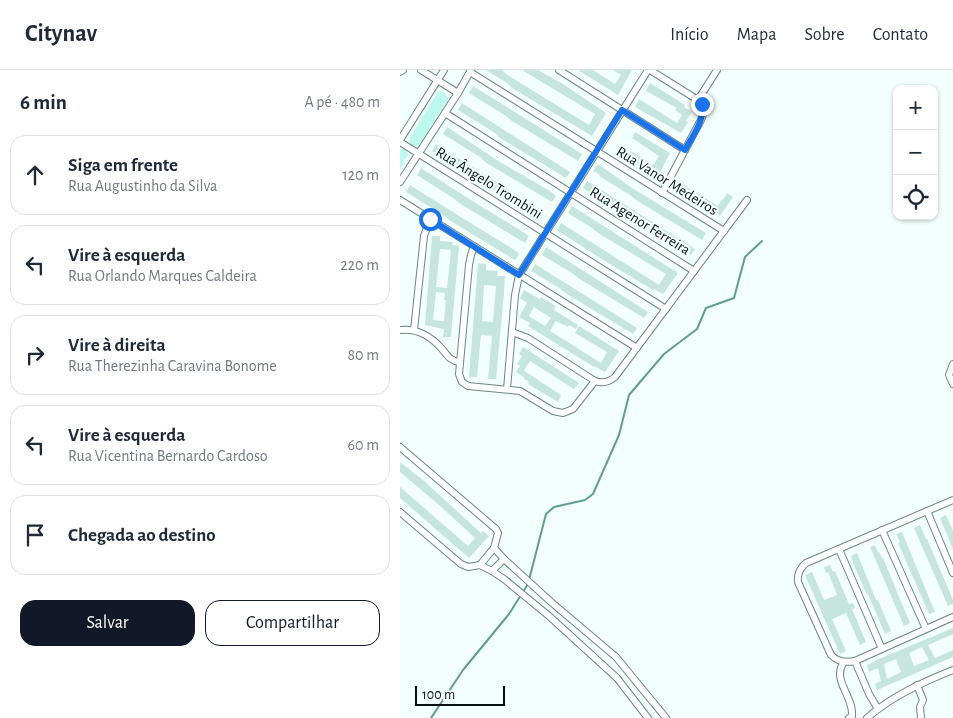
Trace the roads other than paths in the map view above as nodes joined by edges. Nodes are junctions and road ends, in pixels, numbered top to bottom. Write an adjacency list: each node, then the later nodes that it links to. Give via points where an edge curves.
1 (422, 70): 7 (street)
2 (444, 70): 7 (street)
3 (559, 70): 10 (street)
4 (649, 70): 9 (street); 10 (street)
5 (717, 70): 9 (street)
6 (470, 71): 8 (street); 14 (street, Rua Vanor Medeiros)
7 (438, 80): 8 (street); 12 (street)
8 (458, 93): 11 (street)
9 (698, 100): 13 (street, via 703,107 703,115)
10 (622, 110): 13 (street); 14 (street)
11 (445, 113): 15 (street); 17 (street, Rua Agenor Ferreira)
12 (400, 141): 15 (street, Rua Ângelo Trombini)
13 (685, 150): 18 (street)
14 (596, 152): 17 (street); 18 (street, Rua Vanor Medeiros)
15 (419, 153): 16 (street); 23 (street, Rua Ângelo Trombini)
16 (400, 182)
17 (570, 193): 23 (street); 25 (street, Rua Agenor Ferreira)
18 (662, 193): 22 (street, Rua Vanor Medeiros)
19 (400, 200): 21 (street)
20 (747, 200): 22 (street)
21 (430, 219): 24 (street); 29 (street, via 424,236)
22 (724, 231): 25 (street)
23 (545, 233): 26 (street); 27 (street, Rua Ângelo Trombini)
24 (474, 246): 26 (street); 32 (street, via 469,265)
25 (694, 271): 27 (street)
26 (519, 275): 30 (street); 31 (street)
27 (666, 310): 31 (street)
28 (400, 330): 29 (street)
29 (414, 330): 32 (street, via 430,338 451,360)
30 (512, 332): 34 (street, via 528,338); 36 (street)
31 (637, 348): 34 (street, via 613,379)
32 (460, 362): 36 (street, via 459,376 466,385)
33 (953, 364): 35 (street, via 950,371)
34 (595, 381): 36 (street, via 573,410 563,414 520,390)
35 (952, 381)
36 (507, 389)
37 (401, 450): 42 (street, via 494,527 498,533)
38 (953, 500): 39 (street)
39 (927, 511): 41 (street); 47 (street)
40 (400, 512): 45 (street, via 463,565)
41 (882, 530): 43 (street); 49 (street)
42 (494, 548): 44 (street); 45 (street)
43 (838, 549): 50 (street); 52 (street, via 806,563 798,579 831,655)
44 (504, 559): 46 (street); 57 (street, via 616,657)
45 (480, 565): 46 (street)
46 (492, 571): 56 (street, via 549,616 617,678)
47 (953, 573)
48 (953, 617): 49 (street)
49 (926, 629): 50 (street)
50 (882, 649): 51 (street)
51 (856, 661): 52 (street); 55 (street)
52 (844, 662): 58 (street, via 839,671 852,704 852,716)
53 (953, 670): 54 (street)
54 (917, 685): 55 (street); 60 (street, via 923,700 920,707)
55 (878, 709): 59 (street)
56 (648, 718)
57 (666, 718)
58 (849, 718)
59 (867, 718)
60 (923, 718)

